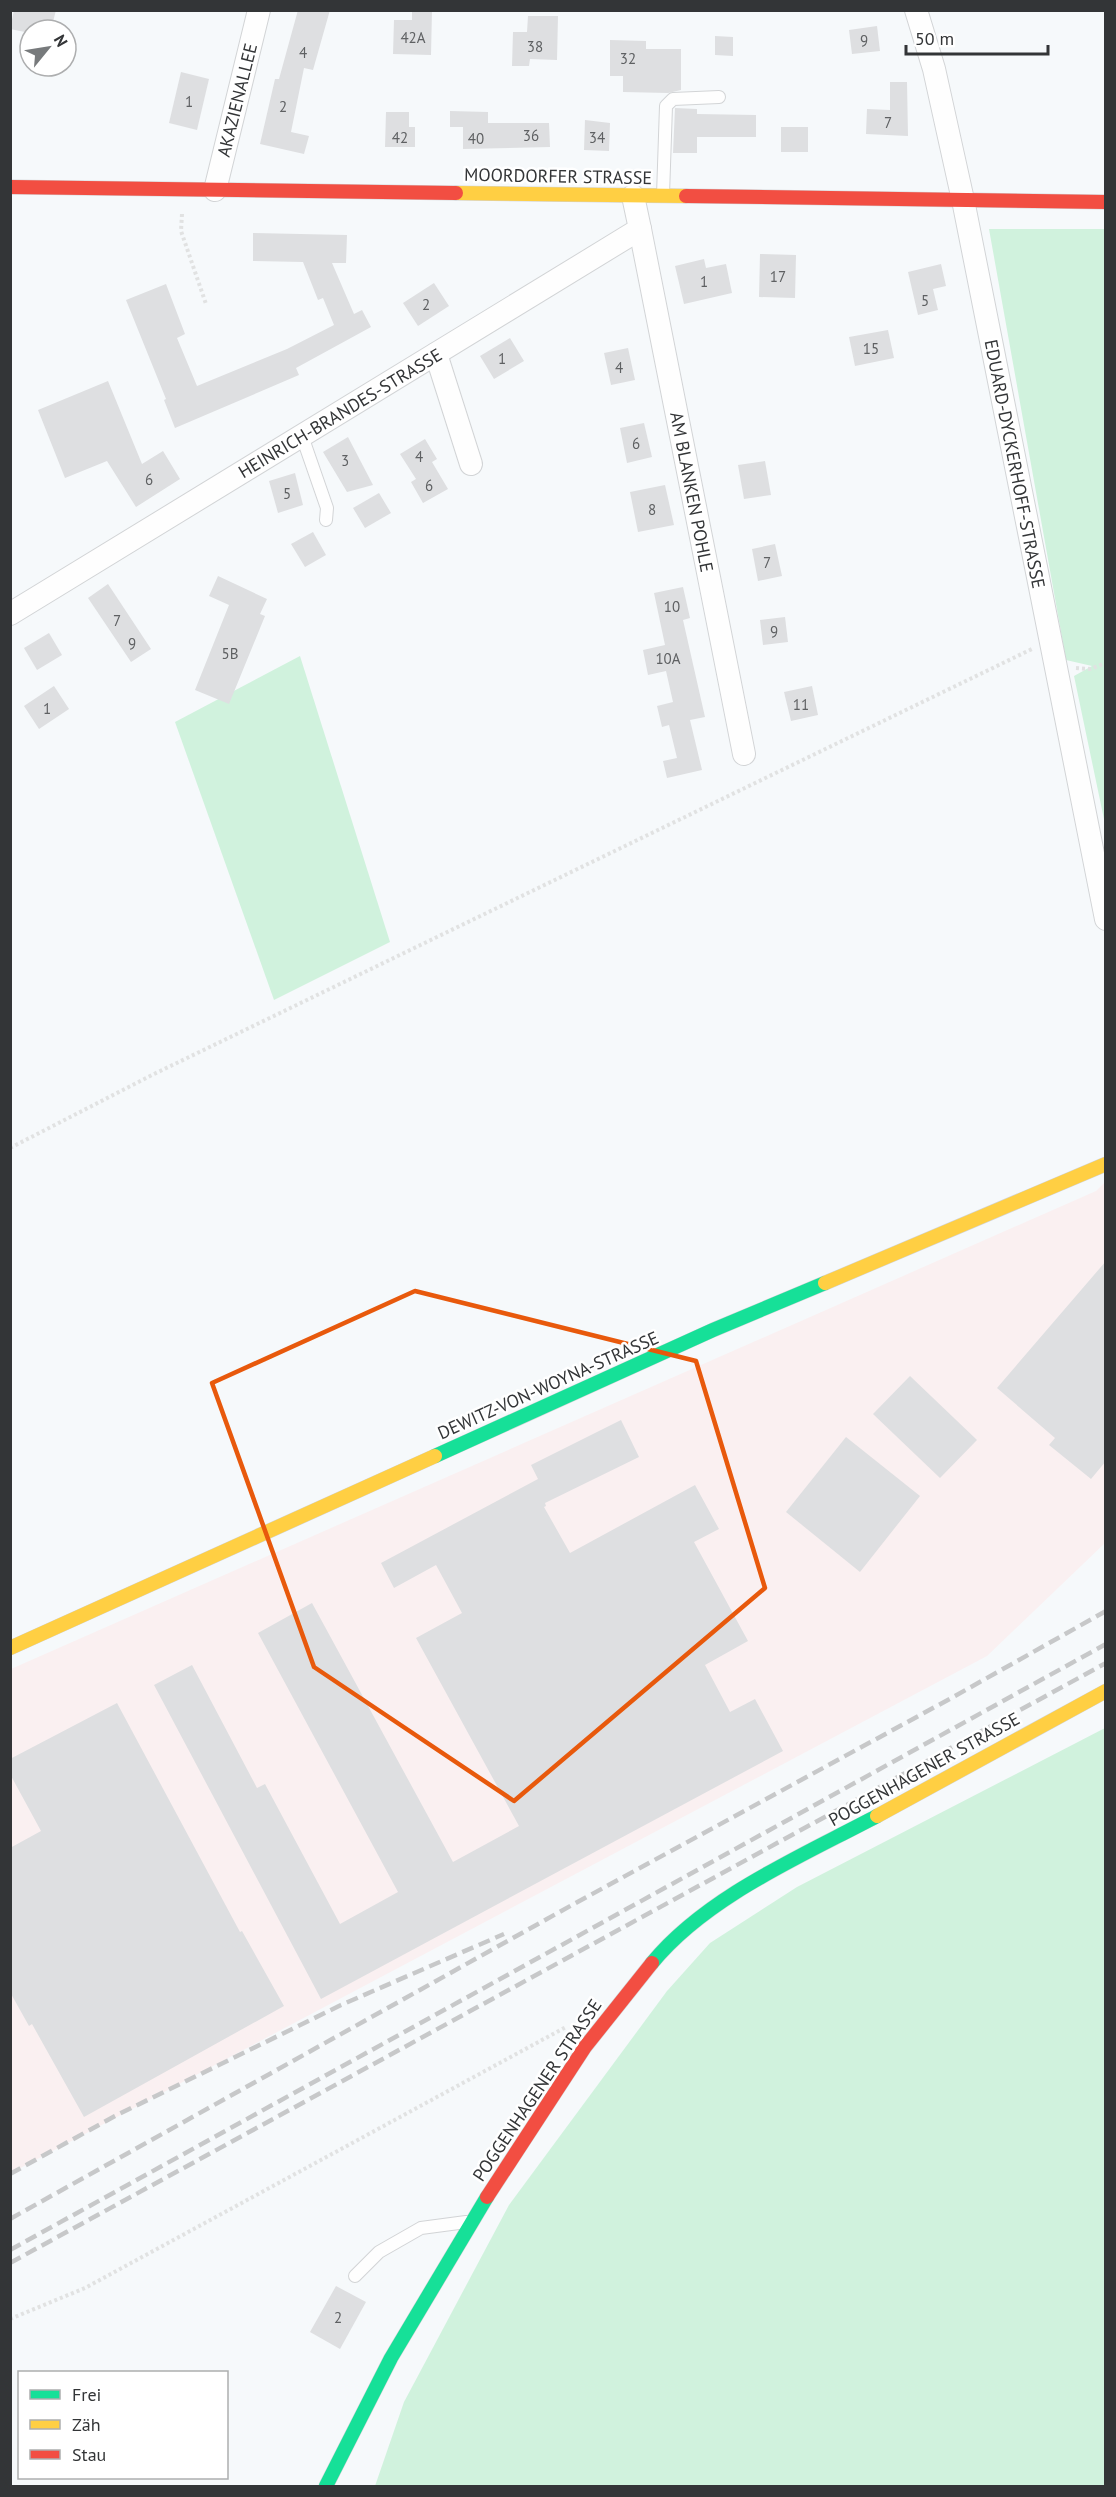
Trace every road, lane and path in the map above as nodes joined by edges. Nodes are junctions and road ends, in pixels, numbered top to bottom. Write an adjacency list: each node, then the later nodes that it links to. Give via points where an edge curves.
1 (259, 10): 6 (street, AKAZIENALLEE)
2 (916, 10): 9 (street, EDUARD-DYCKERHOFF-STRASSE, via 934,69)
3 (720, 97): 7 (lane, via 673,99 666,106)
4 (10, 187): 5 (street, MOORDORFER STRASSE)
5 (182, 189): 6 (street, MOORDORFER STRASSE); 12 (path, via 181,231)
6 (215, 190): 8 (street, MOORDORFER STRASSE)
7 (663, 195): 8 (street, MOORDORFER STRASSE); 9 (street, MOORDORFER STRASSE)
8 (633, 196): 11 (street)
9 (963, 200): 10 (street, MOORDORFER STRASSE); 18 (street, EDUARD-DYCKERHOFF-STRASSE)
10 (1106, 202)
11 (640, 229): 13 (street, HEINRICH-BRANDES-STRASSE); 21 (street, AM BLANKEN POHLE)
12 (206, 304)
13 (436, 354): 14 (street, HEINRICH-BRANDES-STRASSE); 15 (street)
14 (302, 436): 16 (lane, via 327,508); 17 (street, HEINRICH-BRANDES-STRASSE)
15 (471, 464)
16 (326, 519)
17 (10, 614)
18 (1049, 640): 20 (street, EDUARD-DYCKERHOFF-STRASSE); 23 (path, via 154,1074)
19 (1106, 663): 20 (path, via 1090,669)
20 (1055, 666): 22 (street, EDUARD-DYCKERHOFF-STRASSE)
21 (744, 754)
22 (1106, 920)
23 (10, 1148)
24 (1106, 1164): 25 (street, DEWITZ-VON-WOYNA-STRASSE, via 713,1329)
25 (10, 1648)
26 (1106, 1691): 28 (street, POGGENHAGENER STRASSE, via 749,1885 694,1922 656,1959 585,2047)
27 (573, 2024): 30 (path, via 85,2288)
28 (470, 2222): 29 (lane, via 421,2228 379,2252); 31 (street, POGGENHAGENER STRASSE, via 391,2358)
29 (355, 2276)
30 (10, 2319)
31 (326, 2487)

